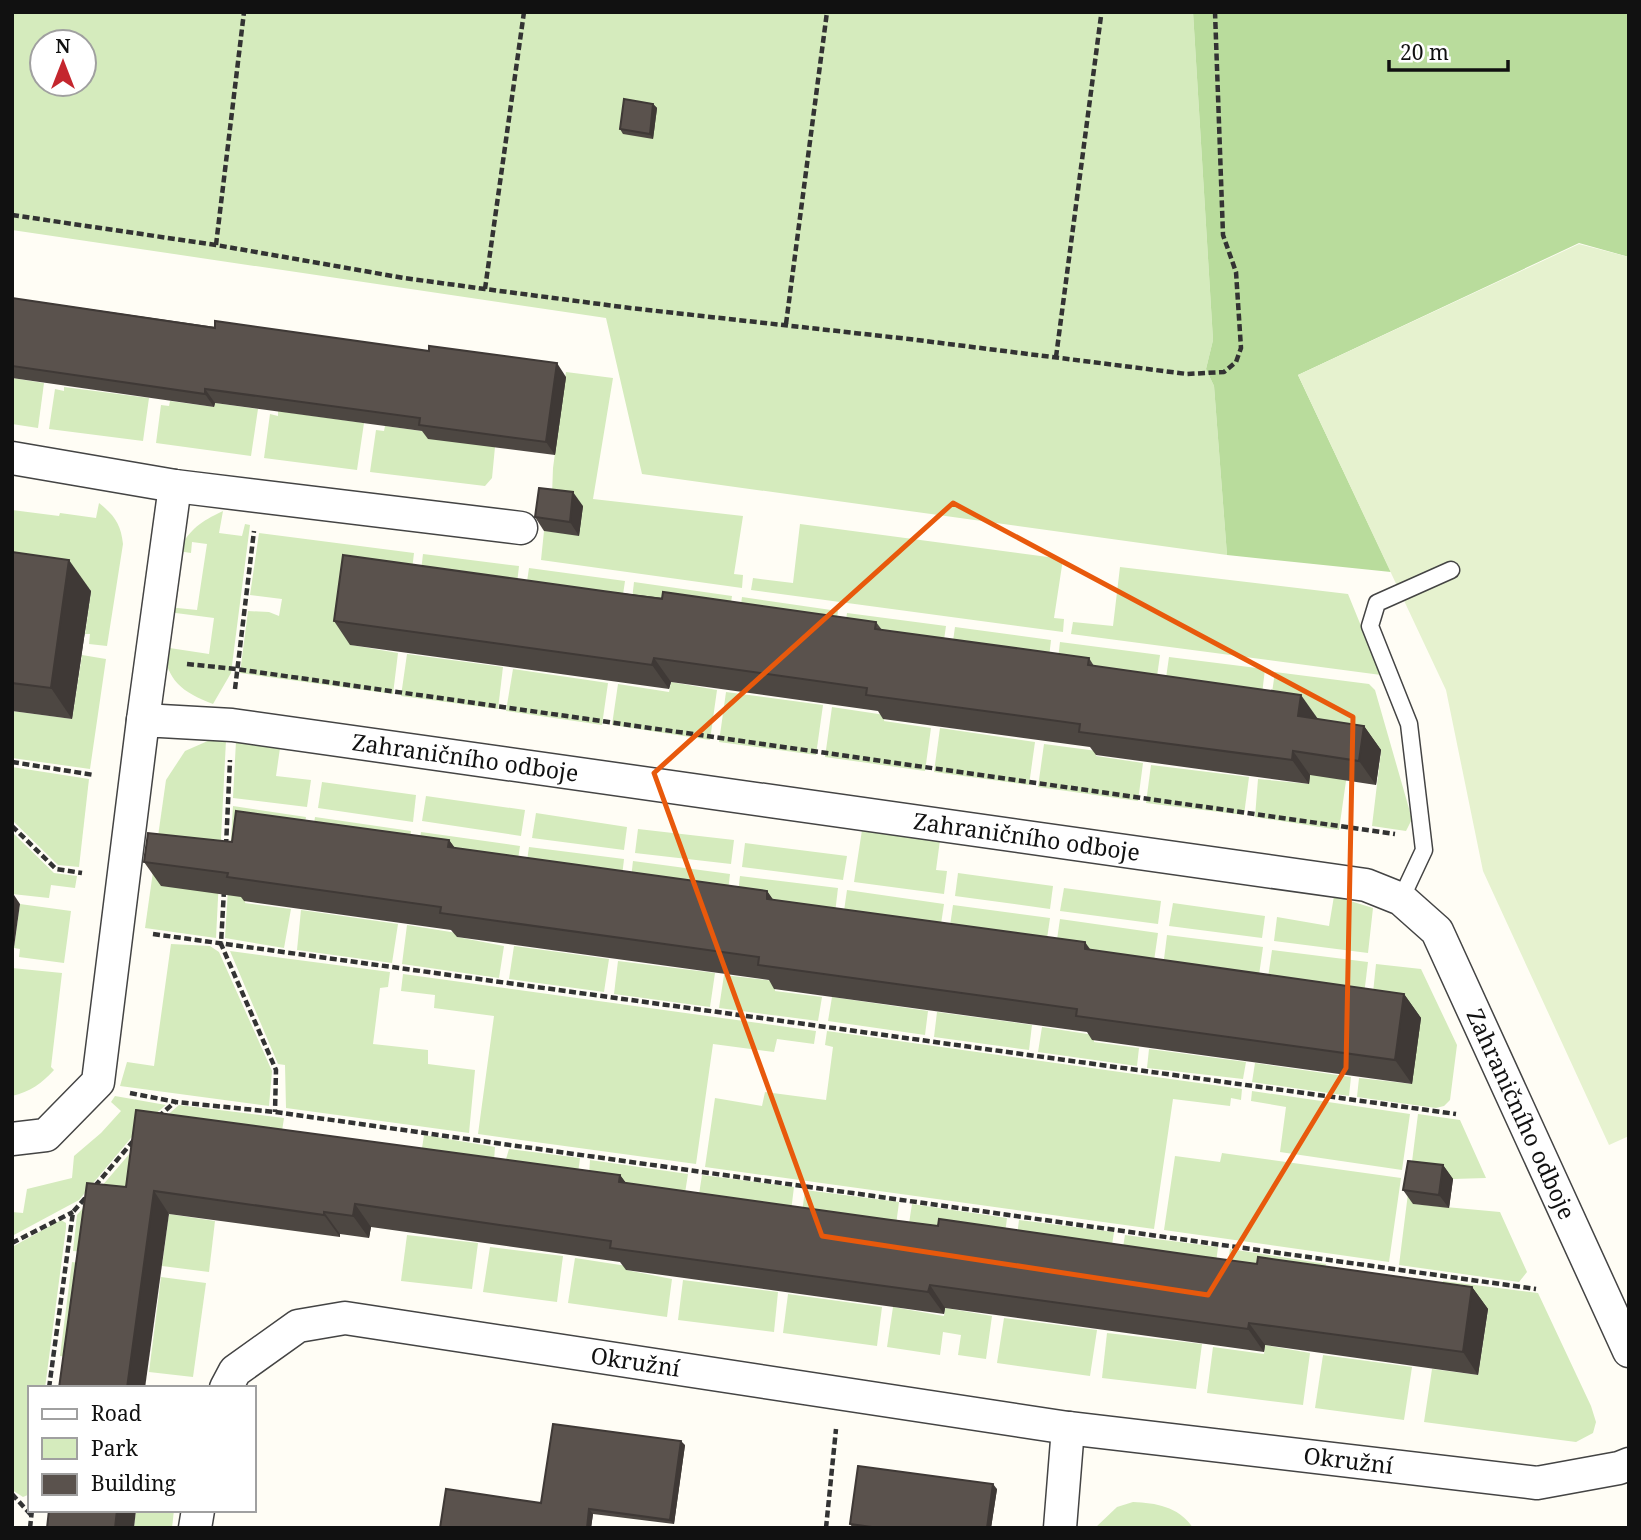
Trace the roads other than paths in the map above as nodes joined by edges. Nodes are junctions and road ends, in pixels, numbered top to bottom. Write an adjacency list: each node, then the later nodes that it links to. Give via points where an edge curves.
1 (12, 458): 2 (street)
2 (175, 486): 3 (street); 5 (street)
3 (521, 528)
4 (1451, 570): 6 (lane, via 1377,603 1370,626 1409,724 1424,850)
5 (144, 720): 6 (street, Zahraničního odboje, via 232,725 1366,884); 7 (street, via 98,1082 46,1135)
6 (1401, 899): 8 (street, Zahraničního odboje, via 1437,931)
7 (12, 1139)
8 (1629, 1351)
9 (227, 1386): 10 (street, Okružní, via 235,1371 298,1326 345,1318)
10 (1068, 1428): 11 (street, Okružní, via 1537,1483); 12 (street)
11 (1629, 1464)
12 (1060, 1528)

